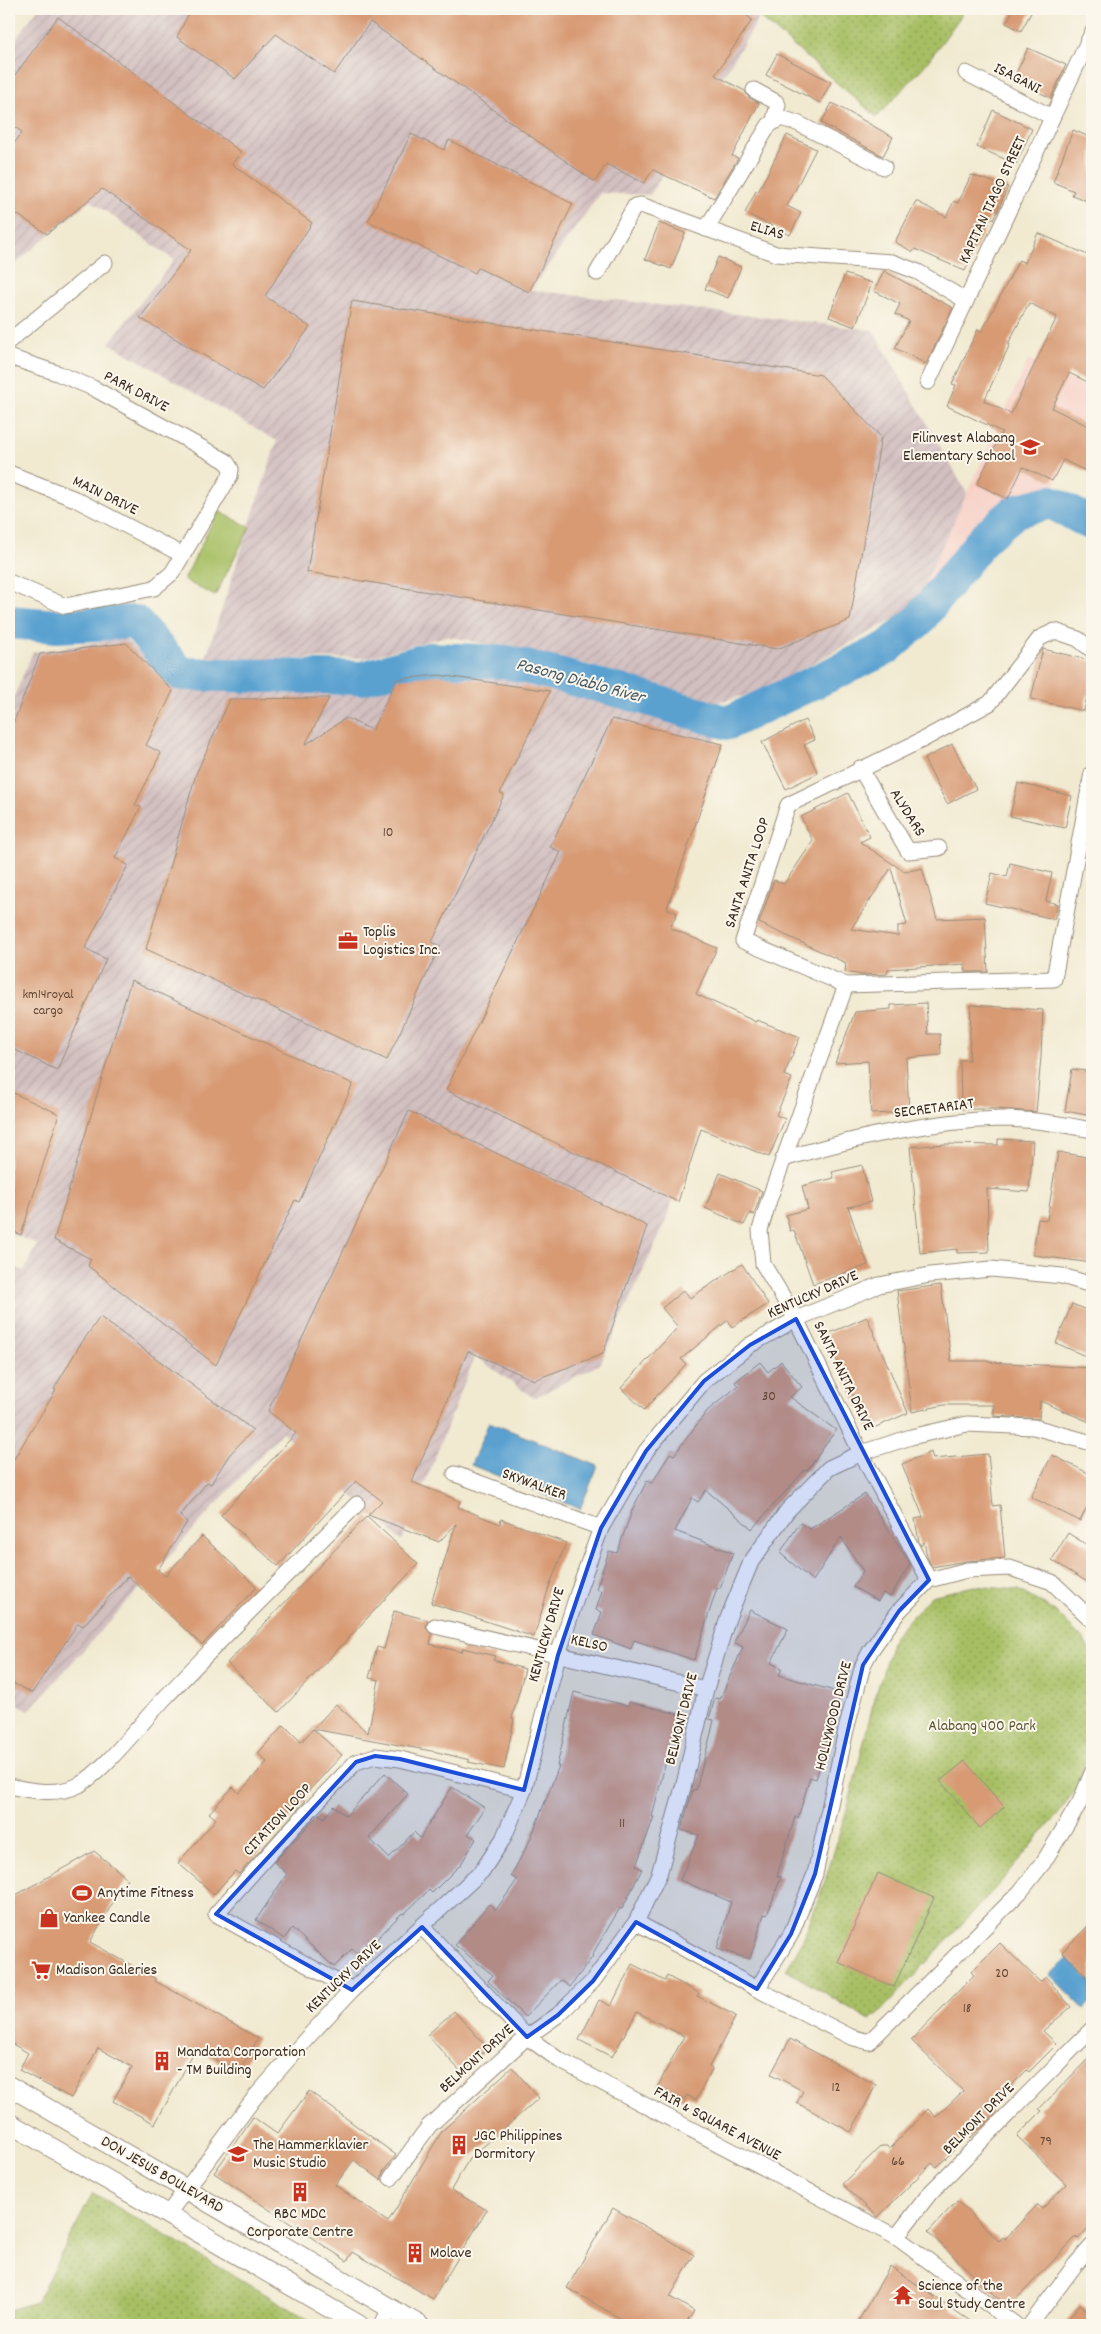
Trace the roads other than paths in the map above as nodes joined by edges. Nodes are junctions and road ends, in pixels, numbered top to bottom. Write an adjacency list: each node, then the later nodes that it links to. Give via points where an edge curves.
1 (1092, 33): 4 (street, KAPITAN TIAGO STREET)
2 (966, 73): 4 (street, ISAGANI)
3 (754, 90): 5 (street, via 778,105)
4 (1052, 117): 10 (street, KAPITAN TIAGO STREET)
5 (774, 120): 6 (street, via 782,118 797,123); 7 (street)
6 (884, 168)
7 (706, 229): 9 (street, ELIAS, via 636,205); 10 (street, ELIAS, via 776,254 892,262 918,272)
8 (105, 263): 11 (street)
9 (596, 274)
10 (965, 300): 13 (street, KAPITAN TIAGO STREET)
11 (9, 341)
12 (9, 357): 15 (street, PARK DRIVE, via 57,373 101,393 226,461 231,469 230,476)
13 (928, 382)
14 (9, 473): 15 (street, MAIN DRIVE, via 75,499)
15 (183, 555): 16 (street, via 167,579 154,588 80,604 65,606)
16 (9, 582)
17 (1092, 650): 18 (street, SANTA ANITA LOOP, via 1078,639 1055,631 1040,638 990,702 924,739)
18 (860, 768): 20 (street, ALYDARS, via 908,851); 21 (street, SANTA ANITA LOOP, via 788,805 743,941)
19 (1092, 773): 21 (street, SANTA ANITA LOOP, via 1054,979)
20 (939, 848)
21 (846, 985): 23 (street, SANTA ANITA DRIVE)
22 (1092, 1130): 23 (street, SECRETARIAT, via 1003,1119 944,1122 858,1138)
23 (783, 1158): 25 (street, SANTA ANITA DRIVE, via 760,1230 763,1264)
24 (1092, 1284): 25 (street, KENTUCKY DRIVE, via 1062,1276 991,1269 930,1275 879,1285)
25 (796, 1319): 27 (street, SANTA ANITA DRIVE); 30 (street, KENTUCKY DRIVE, via 750,1345 704,1381 646,1451)
26 (1092, 1443): 27 (street, BELMONT DRIVE, via 1034,1427 967,1424)
27 (861, 1453): 31 (street, SANTA ANITA DRIVE); 35 (street, BELMONT DRIVE, via 829,1468 787,1511 751,1562 728,1618)
28 (454, 1474): 30 (street, SKYWALKER)
29 (357, 1504): 37 (street, via 96,1772 66,1790 39,1792)
30 (601, 1528): 34 (street, KENTUCKY DRIVE)
31 (928, 1580): 32 (street, via 966,1570 1010,1568 1052,1582); 42 (street, HOLLYWOOD DRIVE, via 899,1611 863,1665 815,1874 791,1934)
32 (1092, 1620)
33 (435, 1626): 34 (street, KELSO)
34 (558, 1655): 35 (street, KELSO); 38 (street, KENTUCKY DRIVE)
35 (706, 1689): 40 (street, BELMONT DRIVE, via 672,1830 658,1874)
36 (1092, 1773): 39 (street)
37 (9, 1786)
38 (524, 1790): 41 (street, KENTUCKY DRIVE, via 503,1839 482,1871); 43 (street, CITATION LOOP, via 400,1759 375,1756 356,1762 216,1914)
39 (1086, 1805): 42 (street, via 1020,1892 869,2042 851,2037)
40 (636, 1922): 42 (street); 45 (street, BELMONT DRIVE, via 593,1981 558,2015)
41 (422, 1927): 43 (street, KENTUCKY DRIVE); 45 (street, FAIR & SQUARE AVENUE)
42 (757, 1989)
43 (352, 1990): 49 (street, KENTUCKY DRIVE, via 254,2097)
44 (1092, 2029): 51 (street, BELMONT DRIVE, via 930,2193)
45 (527, 2037): 48 (street, BELMONT DRIVE, via 429,2126); 51 (street, FAIR & SQUARE AVENUE, via 559,2060)
46 (9, 2086): 49 (street, DON JESUS BOULEVARD)
47 (9, 2123): 50 (street, DON JESUS BOULEVARD)
48 (391, 2178)
49 (185, 2189): 50 (street, KENTUCKY DRIVE); 53 (street, DON JESUS BOULEVARD)
50 (167, 2216): 54 (street, DON JESUS BOULEVARD)
51 (896, 2237): 59 (street, FAIR & SQUARE AVENUE)
52 (1092, 2246): 60 (street)
53 (315, 2264): 54 (street); 55 (street, DON JESUS BOULEVARD)
54 (299, 2292): 56 (street, DON JESUS BOULEVARD)
55 (390, 2308): 57 (street); 58 (street, DON JESUS BOULEVARD)
56 (359, 2325)
57 (382, 2325)
58 (419, 2325)
59 (1016, 2325)
60 (1030, 2325)

